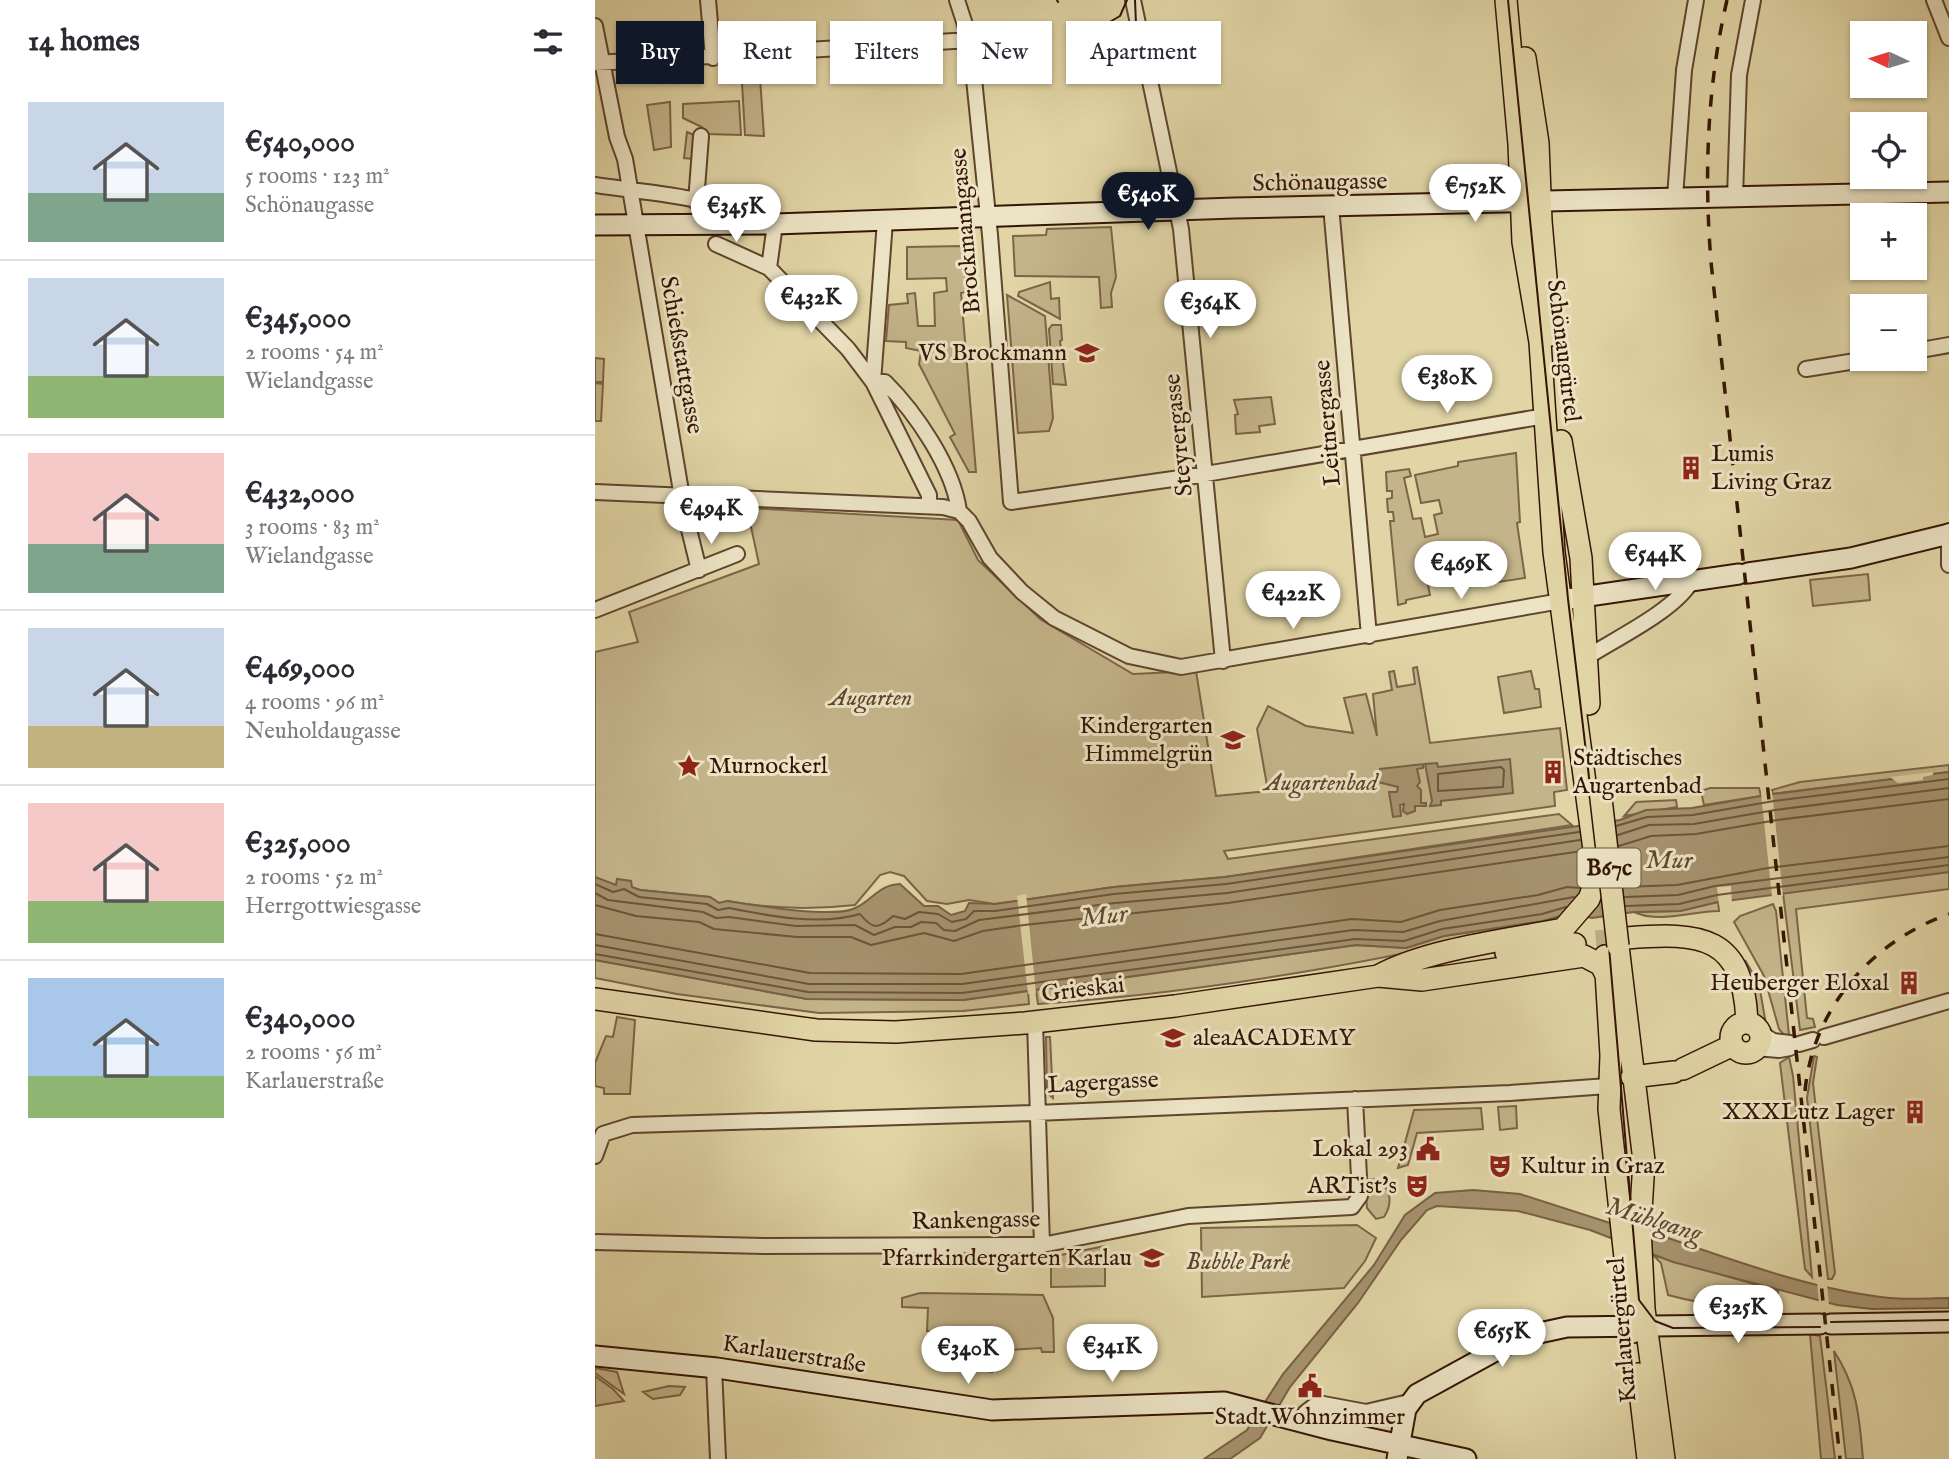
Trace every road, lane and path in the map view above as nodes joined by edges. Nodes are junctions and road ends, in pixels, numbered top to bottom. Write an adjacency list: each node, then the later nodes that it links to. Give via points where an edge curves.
1 (708, 0): 13 (street)
2 (957, 0): 9 (street, Brockmanngasse)
3 (1133, 0): 25 (street, Steyrergasse)
4 (1506, 0): 23 (main road, Schönaugürtel / B67c, via 1519,144)
5 (1520, 0): 23 (main road, Schönaugürtel / B67c, via 1537,141)
6 (1696, 0): 21 (street, via 1684,70)
7 (1753, 0): 20 (street, via 1739,75)
8 (1934, 0): 11 (street)
9 (964, 21)
10 (595, 26): 14 (street, Schießstattgasse)
11 (1949, 38)
12 (957, 41): 13 (street)
13 (713, 58): 14 (street)
14 (599, 63): 18 (street, Schießstattgasse)
15 (974, 84): 26 (street, Brockmanngasse)
16 (701, 136): 22 (street)
17 (595, 185): 18 (street, Schönaugasse)
18 (630, 190): 22 (street, Schönaugasse); 28 (street, Schießstattgasse)
19 (1949, 192): 20 (main road, Schönaugasse)
20 (1735, 197): 21 (main road, Schönaugasse)
21 (1675, 198): 23 (main road, Schönaugasse)
22 (696, 202): 29 (street, Schönaugasse, via 736,210)
23 (1530, 202): 24 (main road, Schönaugasse); 38 (main road, Schönaugürtel / B67c, via 1525,264 1540,342); 50 (main road, Schönaugürtel / B67c)
24 (1331, 206): 25 (main road, Schönaugasse); 39 (street, Leitnergasse)
25 (1178, 211): 26 (main road, Schönaugasse); 40 (street, Steyrergasse)
26 (988, 218): 27 (main road, Schönaugasse); 40 (street, Brockmanngasse, via 1011,502)
27 (885, 221): 29 (main road, Schönaugasse); 37 (street)
28 (635, 224): 29 (main road); 30 (main road); 42 (street, Schießstattgasse)
29 (766, 224): 32 (street)
30 (595, 225)
31 (716, 244): 32 (street)
32 (769, 268): 37 (street)
33 (1949, 345): 34 (street)
34 (1927, 349)
35 (1850, 362): 36 (street)
36 (1806, 369)
37 (873, 382): 43 (street, via 929,495); 44 (street, via 885,382 916,416 955,492)
38 (1545, 416): 39 (street); 51 (main road, Schönaugürtel / B67c)
39 (1353, 448): 40 (street); 53 (street, Leitnergasse)
40 (1205, 474): 55 (street, Steyrergasse)
41 (595, 492): 42 (street)
42 (682, 496): 43 (street); 48 (street, Schießstattgasse)
43 (929, 506): 44 (street)
44 (959, 512): 55 (street, via 990,558 1054,618 1129,656 1181,667)
45 (1948, 533): 47 (street); 49 (main road, via 1851,558)
46 (737, 554): 48 (street)
47 (1949, 565)
48 (699, 570): 52 (street)
49 (1691, 582): 50 (main road); 54 (street, via 1684,593 1640,623)
50 (1584, 596): 51 (main road); 54 (main road, Schönaugürtel / B67c)
51 (1561, 601): 53 (street); 56 (main road, Schönaugürtel / B67c)
52 (595, 610)
53 (1369, 636): 55 (street)
54 (1585, 654): 56 (main road, Schönaugürtel / B67c)
55 (1223, 661)
56 (1594, 791): 57 (main road, B67c); 58 (main road, B67c, bridge)
57 (1595, 857): 58 (main road, B67c); 59 (main road, via 1593,888 1563,929 1394,967)
58 (1600, 943): 59 (main road, Grieskai); 60 (main road, Karlauergürtel / B67c); 64 (main road, Grieskai, via 1691,936 1719,948 1741,978); 65 (main road, Karlauergürtel / B67c)
59 (1378, 976): 60 (main road, via 1422,980 1584,956 1601,965); 63 (main road, Grieskai)
60 (1607, 977): 66 (main road, Karlauergürtel / B67c)
61 (595, 999): 63 (main road, Grieskai, via 854,1032)
62 (1949, 1001): 64 (street, via 1779,1050)
63 (1035, 1022): 68 (street)
64 (1754, 1034): 65 (main road, via 1733,1030 1733,1045 1679,1070)
65 (1632, 1077): 70 (main road, Karlauergürtel / B67c, via 1644,1161)
66 (1608, 1086): 67 (street, Lagergasse); 70 (main road, Karlauergürtel / B67c)
67 (1355, 1098): 68 (street, Lagergasse); 72 (street, Rankengasse, via 1360,1196 1355,1205 1188,1216)
68 (1037, 1112): 69 (street, Lagergasse, via 632,1125 603,1134); 72 (street)
69 (595, 1156)
70 (1630, 1224): 74 (main road, Karlauergürtel / B67c)
71 (595, 1242): 72 (street, Rankengasse)
72 (1042, 1245)
73 (1949, 1322): 74 (main road)
74 (1639, 1325): 77 (main road, via 1567,1327 1521,1337 1423,1389); 82 (main road, Karlauergürtel / B67c); 83 (main road, Karlauergürtel / B67c)
75 (595, 1356): 76 (main road, Karlauerstraße)
76 (714, 1368): 78 (main road, Karlauerstraße, via 992,1410 1205,1400); 80 (street)
77 (1409, 1402): 78 (street, via 1366,1412 1318,1403); 79 (main road)
78 (1302, 1421): 79 (main road, Karlauerstraße)
79 (1398, 1451): 81 (main road, Karlauerstraße)
80 (718, 1459)
81 (1466, 1459)
82 (1648, 1459)
83 (1664, 1459)

